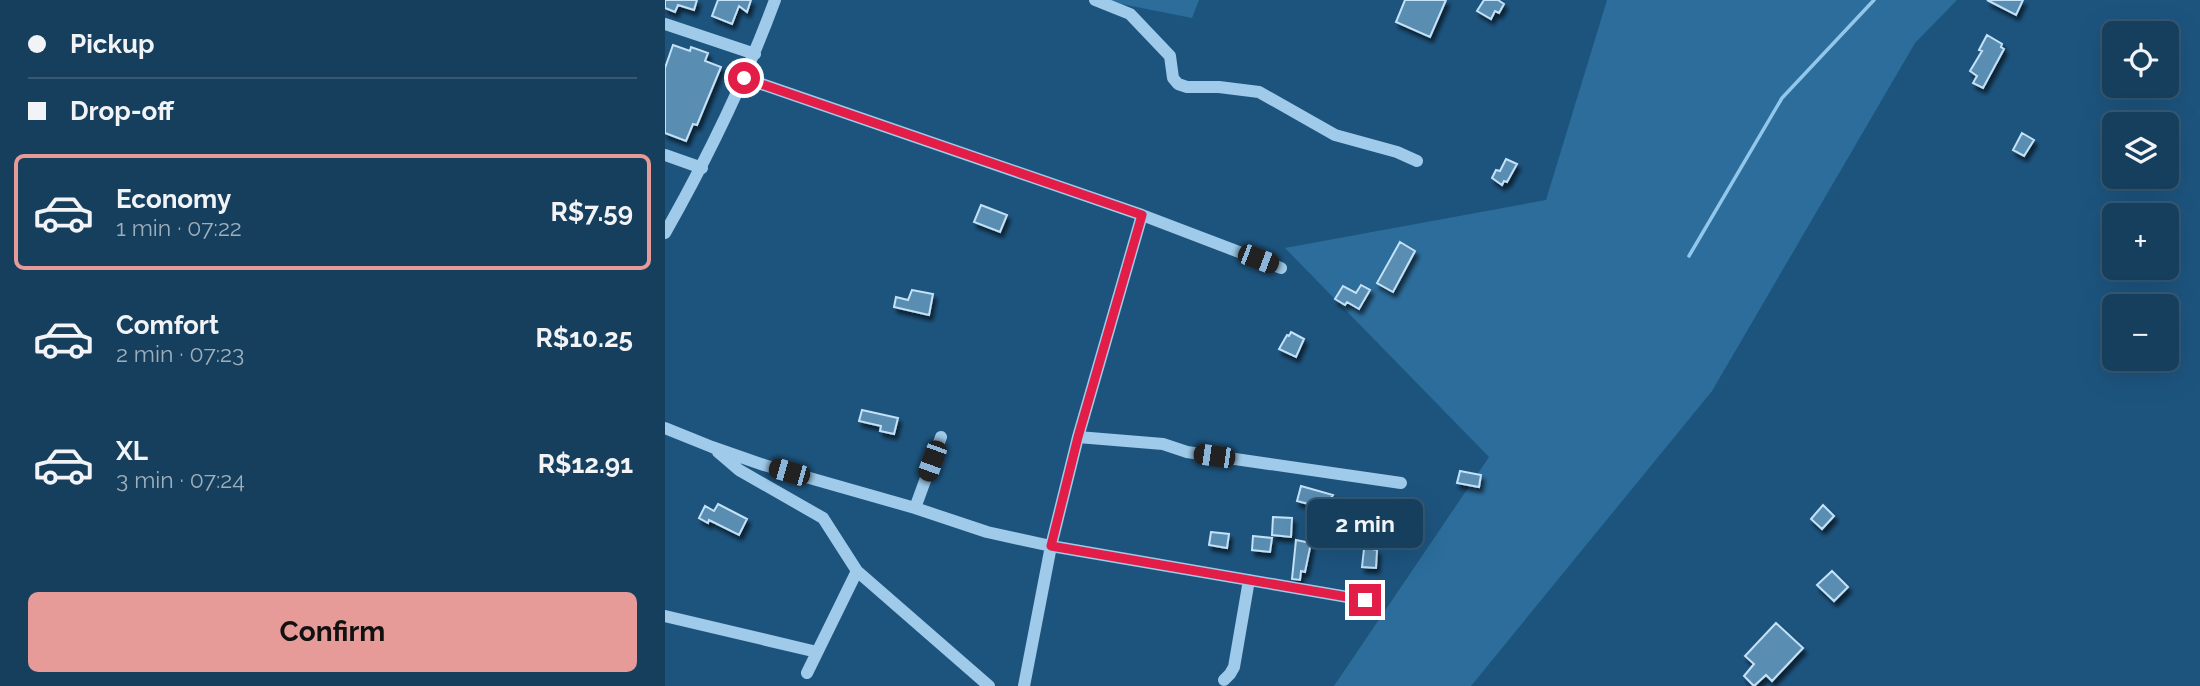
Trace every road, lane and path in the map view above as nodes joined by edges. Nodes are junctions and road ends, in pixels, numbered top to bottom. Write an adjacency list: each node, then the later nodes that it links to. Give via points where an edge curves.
1 (775, 0): 4 (street)
2 (1095, 0): 7 (street, via 1130,14 1170,56 1171,73 1187,88 1259,92 1335,135)
3 (666, 29): 4 (street)
4 (755, 54): 5 (street)
5 (744, 78): 8 (street); 9 (street)
6 (665, 155): 8 (street)
7 (1417, 161)
8 (702, 168): 10 (street)
9 (1142, 215): 11 (street); 14 (street)
10 (665, 233)
11 (1280, 268)
12 (665, 428): 15 (street)
13 (941, 437): 17 (street)
14 (1078, 437): 16 (street, via 1163,444 1187,452); 18 (street)
15 (712, 447): 17 (street); 19 (street, via 739,470 823,518)
16 (1401, 483)
17 (915, 508): 18 (street, via 987,532)
18 (1051, 546): 20 (street); 27 (street)
19 (857, 571): 23 (street); 26 (street)
20 (1249, 580): 21 (street); 25 (street, via 1234,667)
21 (1365, 600)
22 (665, 617): 23 (street)
23 (817, 652): 24 (street)
24 (807, 673)
25 (1224, 680)
26 (989, 686)
27 (1024, 686)

